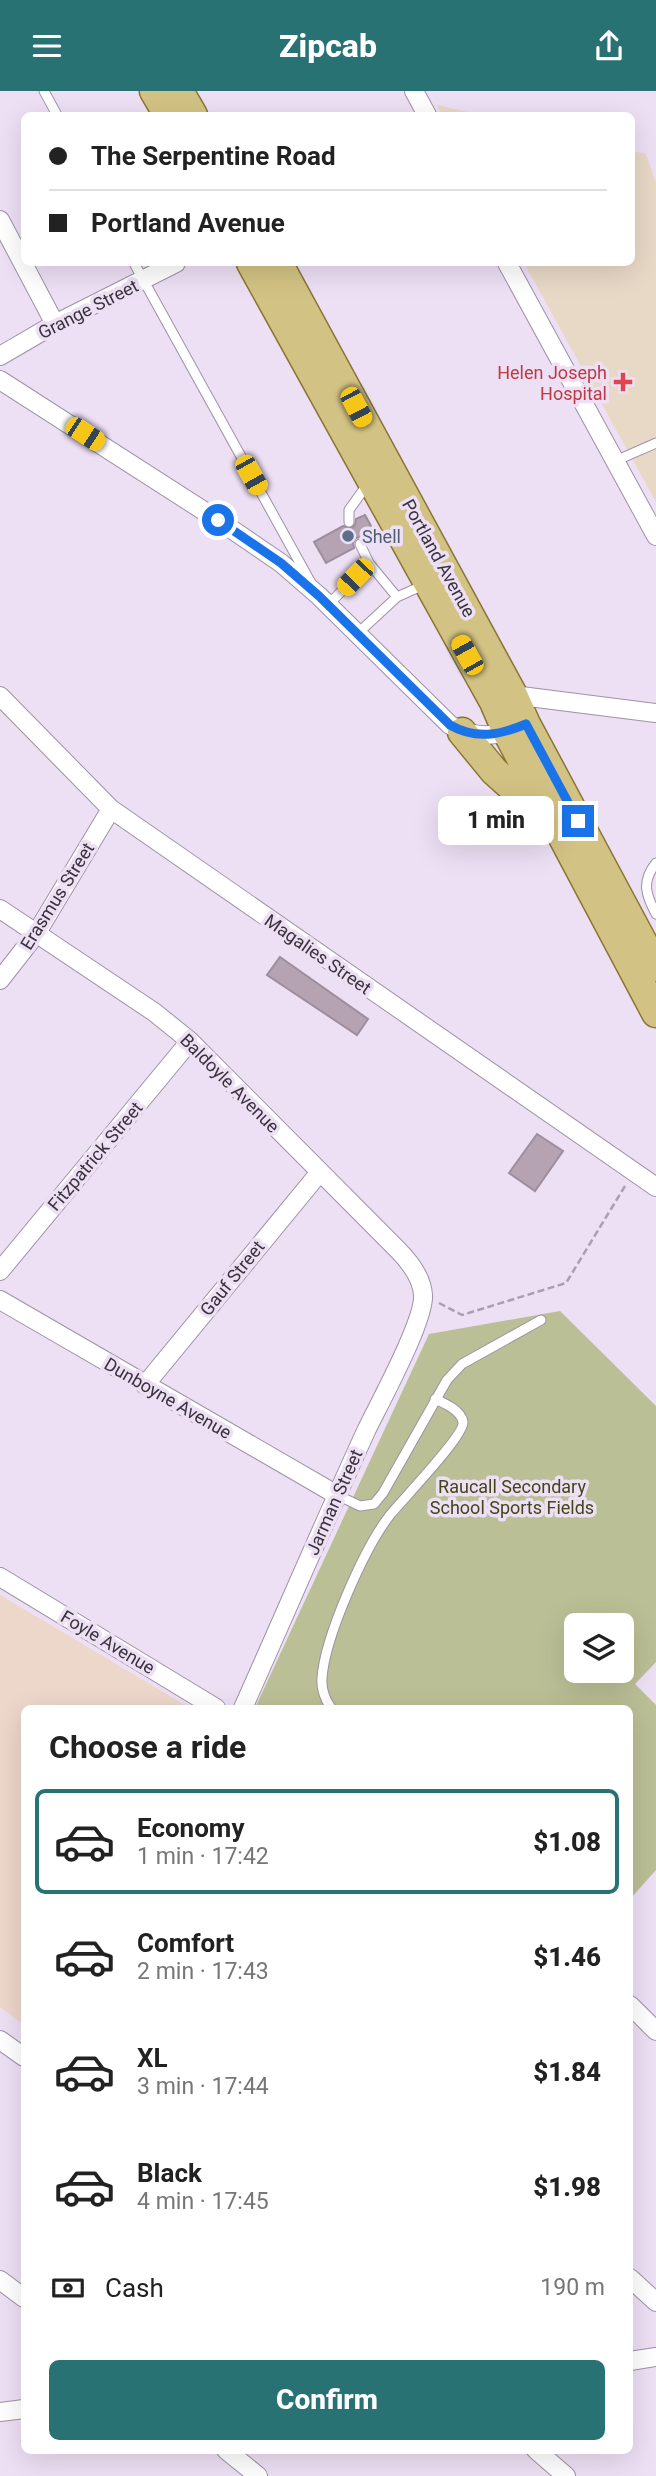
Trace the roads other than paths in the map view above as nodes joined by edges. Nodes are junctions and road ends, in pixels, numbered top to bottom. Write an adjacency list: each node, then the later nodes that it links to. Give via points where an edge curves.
1 (44, 91): 5 (lane)
2 (154, 91): 6 (main road)
3 (179, 91): 7 (main road)
4 (414, 91): 8 (street)
5 (55, 112)
6 (166, 112)
7 (191, 112)
8 (425, 112)
9 (0, 220): 10 (street)
10 (21, 260)
11 (24, 266): 18 (street)
12 (136, 266): 17 (lane)
13 (170, 266): 17 (street, Grange Street)
14 (253, 266): 23 (main road, Portland Avenue)
15 (280, 266): 33 (main road, Portland Avenue)
16 (509, 266): 22 (street)
17 (144, 280): 18 (street, Grange Street); 30 (lane)
18 (55, 324): 19 (street, Grange Street)
19 (0, 356)
20 (0, 380): 30 (street, via 281,563)
21 (656, 443): 22 (lane)
22 (615, 461): 25 (street)
23 (371, 480): 24 (lane, via 349,510); 28 (main road, Portland Avenue)
24 (349, 522)
25 (656, 536)
26 (360, 544): 27 (lane)
27 (369, 563): 29 (lane); 30 (lane)
28 (428, 583): 29 (lane); 33 (main road, Portland Avenue)
29 (397, 597): 31 (lane)
30 (323, 601): 31 (street)
31 (357, 634): 36 (street)
32 (0, 696): 37 (street, Magalies Street)
33 (503, 699): 34 (street); 35 (main road, Portland Avenue)
34 (656, 713)
35 (516, 728): 36 (street, via 485,735); 38 (main road, Portland Avenue); 43 (main road, Portland Avenue)
36 (462, 732): 38 (main road, via 494,771)
37 (111, 809): 42 (street, Erasmus Street); 48 (street, Magalies Street)
38 (558, 827): 45 (main road, Portland Avenue)
39 (656, 863): 41 (lane, via 645,885)
40 (0, 909): 42 (street, Baldoyle Avenue)
41 (656, 914)
42 (36, 934): 44 (street, Erasmus Street); 46 (street, Baldoyle Avenue)
43 (656, 967)
44 (0, 980)
45 (656, 1013)
46 (190, 1041): 47 (street, Baldoyle Avenue); 49 (street, Fitzpatrick Street)
47 (320, 1172): 50 (street, Baldoyle Avenue, via 406,1258); 53 (street, Gauf Street)
48 (656, 1187)
49 (0, 1271)
50 (423, 1295): 55 (street, Jarman Street, via 405,1350)
51 (0, 1300): 53 (street, Dunboyne Avenue)
52 (541, 1319): 54 (lane, via 462,1364)
53 (145, 1385): 55 (street, Dunboyne Avenue)
54 (435, 1399): 55 (lane, via 374,1504 360,1506); 59 (lane, via 458,1413 463,1426 389,1516 370,1547 326,1656 322,1679)
55 (337, 1495): 58 (street, Jarman Street)
56 (0, 1577): 57 (street, Foyle Avenue)
57 (211, 1705)
58 (244, 1705)
59 (330, 1705)
60 (633, 2008): 61 (street)
61 (656, 2031)
62 (0, 2040): 63 (street)
63 (21, 2055)
64 (0, 2280): 66 (street)
65 (633, 2281): 67 (street)
66 (21, 2296)
67 (656, 2302)
68 (656, 2357): 69 (street)
69 (633, 2361)
70 (21, 2409): 71 (street)
71 (0, 2412)
72 (231, 2454): 74 (street)
73 (541, 2454): 75 (street)
74 (258, 2476)
75 (566, 2476)

